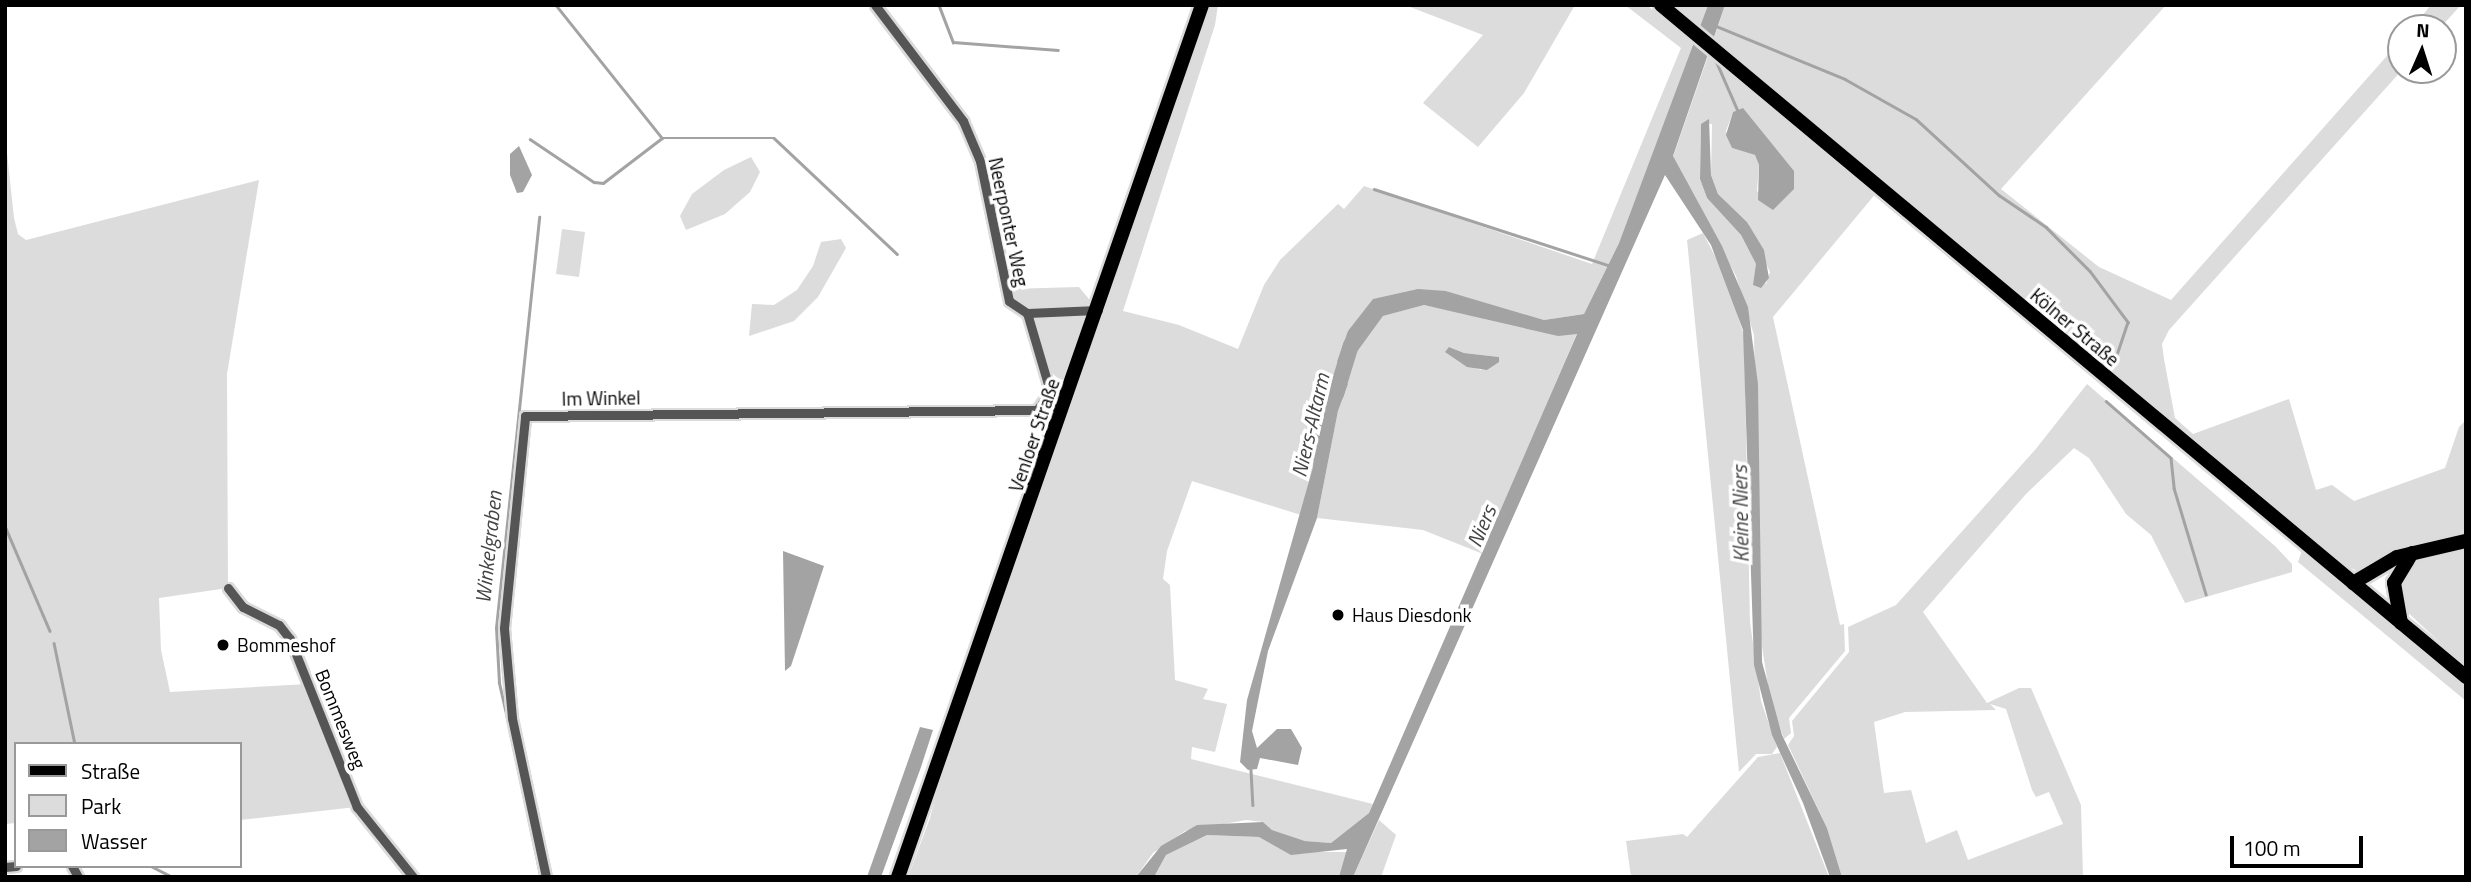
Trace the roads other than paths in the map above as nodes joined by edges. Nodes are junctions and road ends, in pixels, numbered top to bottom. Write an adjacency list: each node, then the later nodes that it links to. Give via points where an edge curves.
1 (875, 5): 5 (street, Neerponter Weg, via 963,121 980,161 1009,301)
2 (1202, 5): 4 (main road, Venloer Straße)
3 (1661, 5): 8 (main road, Kölner Straße)
4 (1098, 310): 5 (street, Neerponter Weg); 14 (main road, Venloer Straße)
5 (1027, 313): 13 (street, Im Winkel, via 1050,391 1037,410 525,416 504,628 511,710)
6 (2466, 541): 7 (main road)
7 (2412, 553): 8 (main road); 10 (main road, via 2394,583)
8 (2353, 583): 10 (main road, Kölner Straße)
9 (228, 587): 12 (street, Bommesweg, via 243,607 279,625 290,639 357,807)
10 (2402, 624): 11 (main road, Kölner Straße)
11 (2466, 677)
12 (413, 877)
13 (546, 877)
14 (898, 877)

